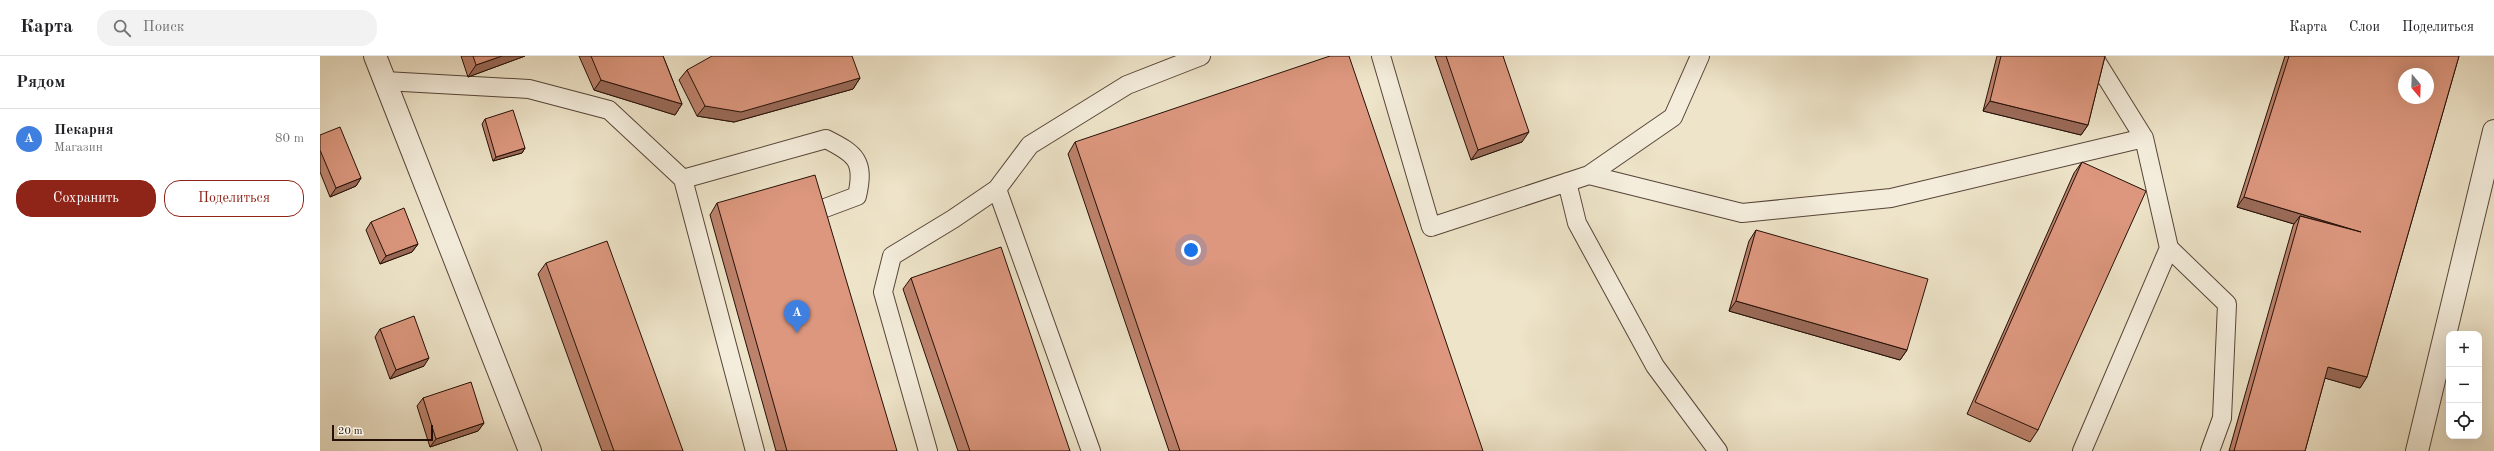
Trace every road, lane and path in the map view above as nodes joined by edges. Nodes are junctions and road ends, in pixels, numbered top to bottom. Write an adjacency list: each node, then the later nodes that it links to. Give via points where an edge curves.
1 (375, 56): 6 (street)
2 (1201, 56): 12 (lane, via 1127,85 1030,145)
3 (1381, 56): 11 (lane, via 1432,227)
4 (1700, 56): 9 (lane, via 1673,116)
5 (2093, 56): 8 (lane)
6 (385, 81): 10 (lane, via 529,89 609,110); 15 (street)
7 (2494, 131): 22 (street)
8 (2144, 138): 9 (lane, via 1891,198 1742,213); 14 (lane)
9 (1589, 175): 11 (lane)
10 (683, 179): 13 (lane, via 826,139 850,151 862,175 857,196); 16 (lane)
11 (1567, 182): 19 (lane, via 1577,223 1655,366)
12 (997, 189): 17 (lane, via 954,219 892,256 883,292); 18 (lane)
13 (825, 208)
14 (2169, 248): 20 (lane); 21 (lane, via 2227,304 2222,418)
15 (530, 451)
16 (755, 451)
17 (928, 451)
18 (1091, 451)
19 (1718, 451)
20 (2082, 451)
21 (2210, 451)
22 (2417, 451)

